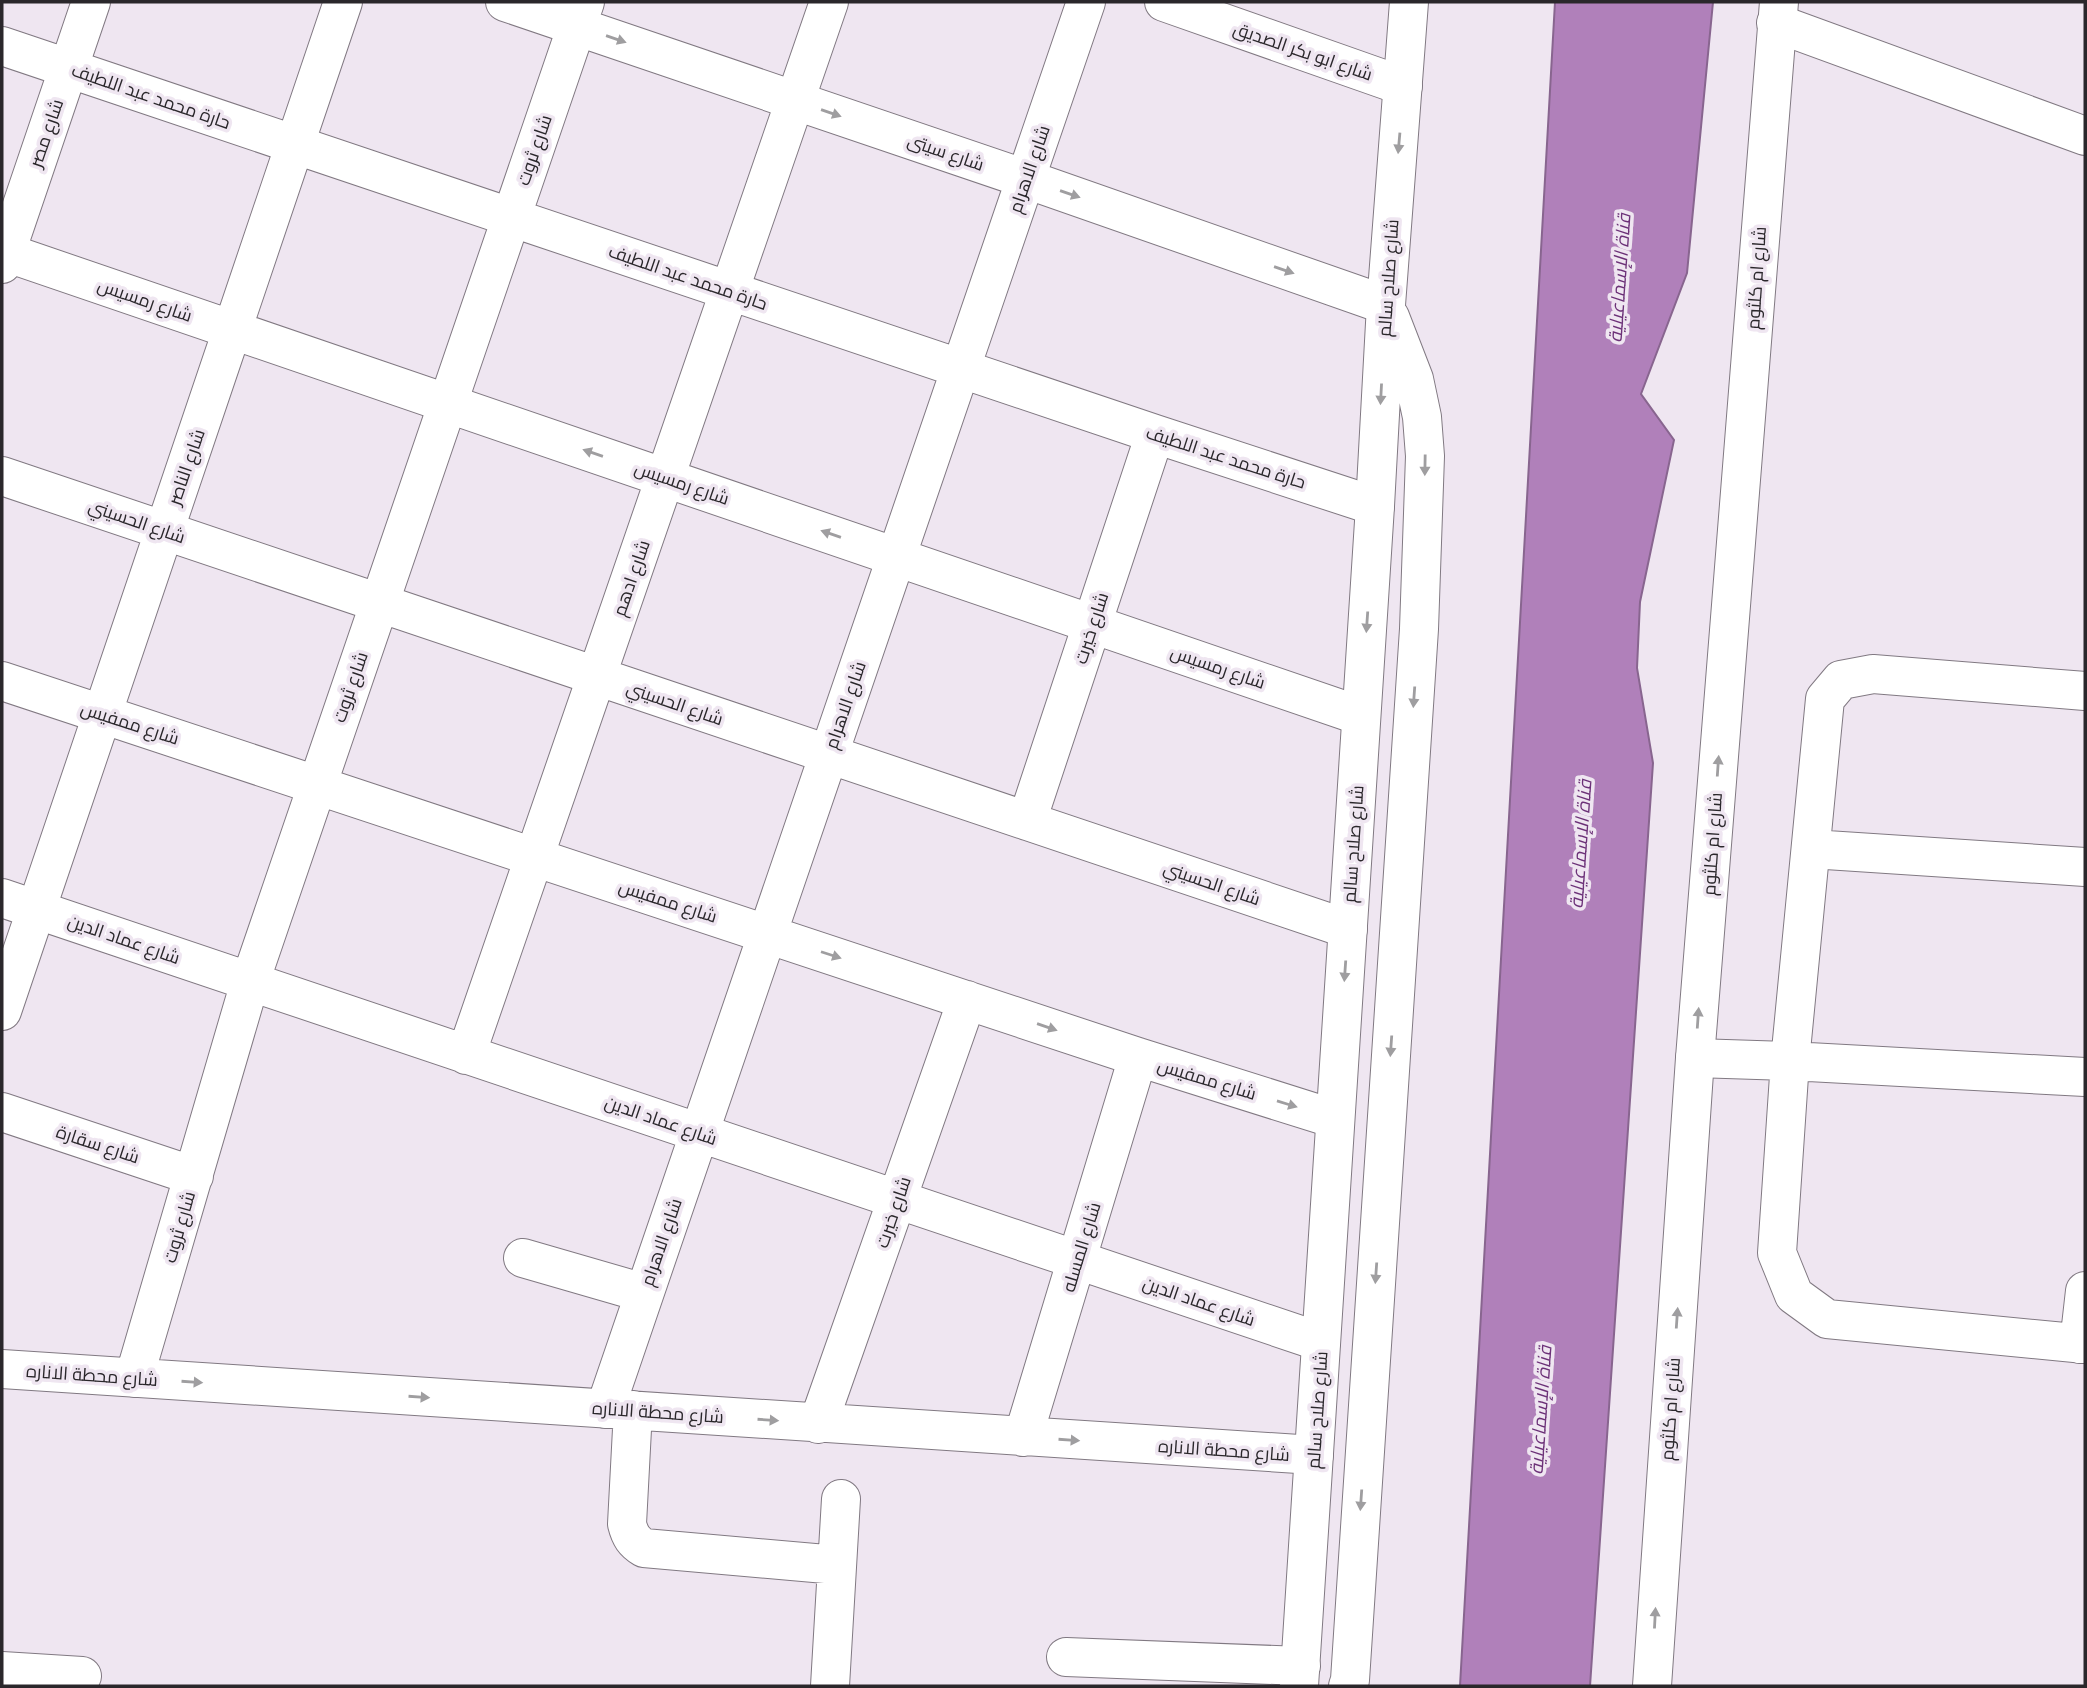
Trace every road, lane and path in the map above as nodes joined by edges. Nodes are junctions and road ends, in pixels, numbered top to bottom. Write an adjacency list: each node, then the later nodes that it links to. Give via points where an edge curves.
1 (91, 2): 11 (main road, شارع مصر)
2 (343, 2): 15 (main road, شارع الناصر)
3 (505, 2): 9 (main road, شارع سيتى)
4 (829, 2): 13 (main road, شارع ادهم)
5 (1086, 2): 16 (main road, شارع الاهرام)
6 (1164, 2): 12 (main road, شارع ابو بكر الصديق)
7 (1409, 2): 12 (main road, شارع صلاح سالم)
8 (1777, 12): 14 (main road); 51 (main road, شارع ام كلثوم, one-way to 8)
9 (581, 14): 13 (main road, شارع سيتى, one-way to 13); 17 (main road, شارع ثروت)
10 (2, 46): 11 (main road, حارة محمد عبد اللطيف)
11 (68, 68): 15 (main road, حارة محمد عبد اللطيف); 18 (main road, شارع مصر)
12 (1404, 86): 20 (main road, شارع صلاح سالم, one-way to 20)
13 (796, 101): 16 (main road, شارع سيتى, one-way to 16); 19 (main road, شارع ادهم)
14 (2085, 136)
15 (295, 144): 17 (main road, حارة محمد عبد اللطيف); 21 (main road, شارع الناصر)
16 (1026, 179): 20 (main road, شارع سيتى, one-way to 20); 22 (main road, شارع الاهرام)
17 (511, 217): 19 (main road, حارة محمد عبد اللطيف); 23 (main road, شارع ثروت)
18 (3, 256): 21 (main road, شارع رمسيس)
19 (730, 291): 22 (main road, حارة محمد عبد اللطيف); 26 (main road, شارع ادهم)
20 (1386, 305): 27 (main road, شارع صلاح سالم, one-way to 27); 78 (main road, one-way to 78, via 1414,379 1426,456 1419,629)
21 (232, 330): 23 (main road, شارع رمسيس); 28 (main road, شارع الناصر)
22 (960, 369): 24 (main road, حارة محمد عبد اللطيف); 29 (main road, شارع الاهرام)
23 (447, 403): 26 (main road, شارع رمسيس, one-way to 23); 30 (main road, شارع ثروت)
24 (1155, 434): 27 (main road, حارة محمد عبد اللطيف); 31 (main road, شارع خيرت)
25 (2, 476): 28 (main road, شارع الحسيني)
26 (666, 477): 29 (main road, شارع رمسيس, one-way to 26); 32 (main road, شارع ادهم)
27 (1375, 506): 36 (main road, شارع صلاح سالم, one-way to 36)
28 (164, 530): 30 (main road, شارع الحسيني); 35 (main road, شارع الناصر)
29 (896, 556): 31 (main road, شارع رمسيس); 37 (main road, شارع الاهرام)
30 (378, 603): 32 (main road, شارع الحسيني); 38 (main road, شارع ثروت)
31 (1092, 623): 36 (main road, شارع رمسيس); 39 (main road, شارع خيرت)
32 (597, 677): 37 (main road, شارع الحسيني); 41 (main road, شارع ادهم)
33 (2, 681): 35 (main road, شارع ممفيس)
34 (2085, 691): 40 (main road, via 1873,674 1840,681 1825,699)
35 (102, 714): 38 (main road, شارع ممفيس); 43 (main road, شارع الناصر)
36 (1361, 716): 44 (main road, شارع صلاح سالم)
37 (829, 754): 39 (main road, شارع الحسيني); 45 (main road, شارع الاهرام)
38 (317, 785): 41 (main road, شارع ممفيس); 46 (main road, شارع ثروت)
39 (1027, 821): 44 (main road, شارع الحسيني)
40 (1811, 849): 42 (main road); 52 (main road)
41 (535, 857): 45 (main road, شارع ممفيس); 49 (main road, شارع ادهم)
42 (2085, 867)
43 (19, 904): 46 (main road, شارع عماد الدين); 48 (main road, شارع الناصر)
44 (1348, 929): 55 (main road, شارع صلاح سالم, one-way to 55)
45 (766, 933): 47 (main road, شارع ممفيس, one-way to 47); 56 (main road, شارع الاهرام)
46 (250, 982): 49 (main road, شارع عماد الدين); 57 (main road, شارع ثروت)
47 (967, 1000): 50 (main road, شارع ممفيس, one-way to 50); 58 (main road, شارع خيرت)
48 (2, 1011)
49 (466, 1055): 56 (main road, شارع عماد الدين)
50 (1138, 1057): 55 (main road, شارع ممفيس, one-way to 55); 60 (main road, شارع المسله)
51 (1695, 1058): 52 (main road); 79 (main road, شارع ام كلثوم, one-way to 51)
52 (1790, 1061): 53 (main road); 64 (main road, via 1777,1253 1794,1295 1827,1319)
53 (2085, 1077)
54 (2, 1112): 57 (main road, شارع سقارة)
55 (1335, 1119): 63 (main road, شارع صلاح سالم)
56 (699, 1133): 58 (main road, شارع عماد الدين); 62 (main road, شارع الاهرام)
57 (194, 1176): 66 (main road, شارع ثروت)
58 (897, 1199): 60 (main road, شارع عماد الدين); 68 (main road, شارع خيرت)
59 (523, 1258): 62 (main road)
60 (1077, 1260): 63 (main road, شارع عماد الدين); 69 (main road, شارع المسله)
61 (2085, 1291): 64 (main road)
62 (644, 1293): 67 (main road, شارع الاهرام)
63 (1321, 1342): 70 (main road, شارع صلاح سالم)
64 (2082, 1344)
65 (2, 1369): 66 (main road, شارع محطة الاناره)
66 (134, 1378): 67 (main road, شارع محطة الاناره, one-way to 67)
67 (619, 1410): 68 (main road, شارع محطة الاناره, one-way to 68); 72 (main road, شارع الاهرام, via 627,1524 636,1543 644,1548)
68 (818, 1423): 69 (main road, شارع محطة الاناره)
69 (1023, 1437): 70 (main road, شارع محطة الاناره, one-way to 70)
70 (1314, 1455): 76 (main road, شارع صلاح سالم)
71 (841, 1499): 72 (main road)
72 (837, 1565): 77 (main road)
73 (1066, 1657): 76 (main road)
74 (2, 1671): 75 (main road)
75 (82, 1676)
76 (1300, 1676)
77 (830, 1686)
78 (1348, 1686)
79 (1652, 1686)

